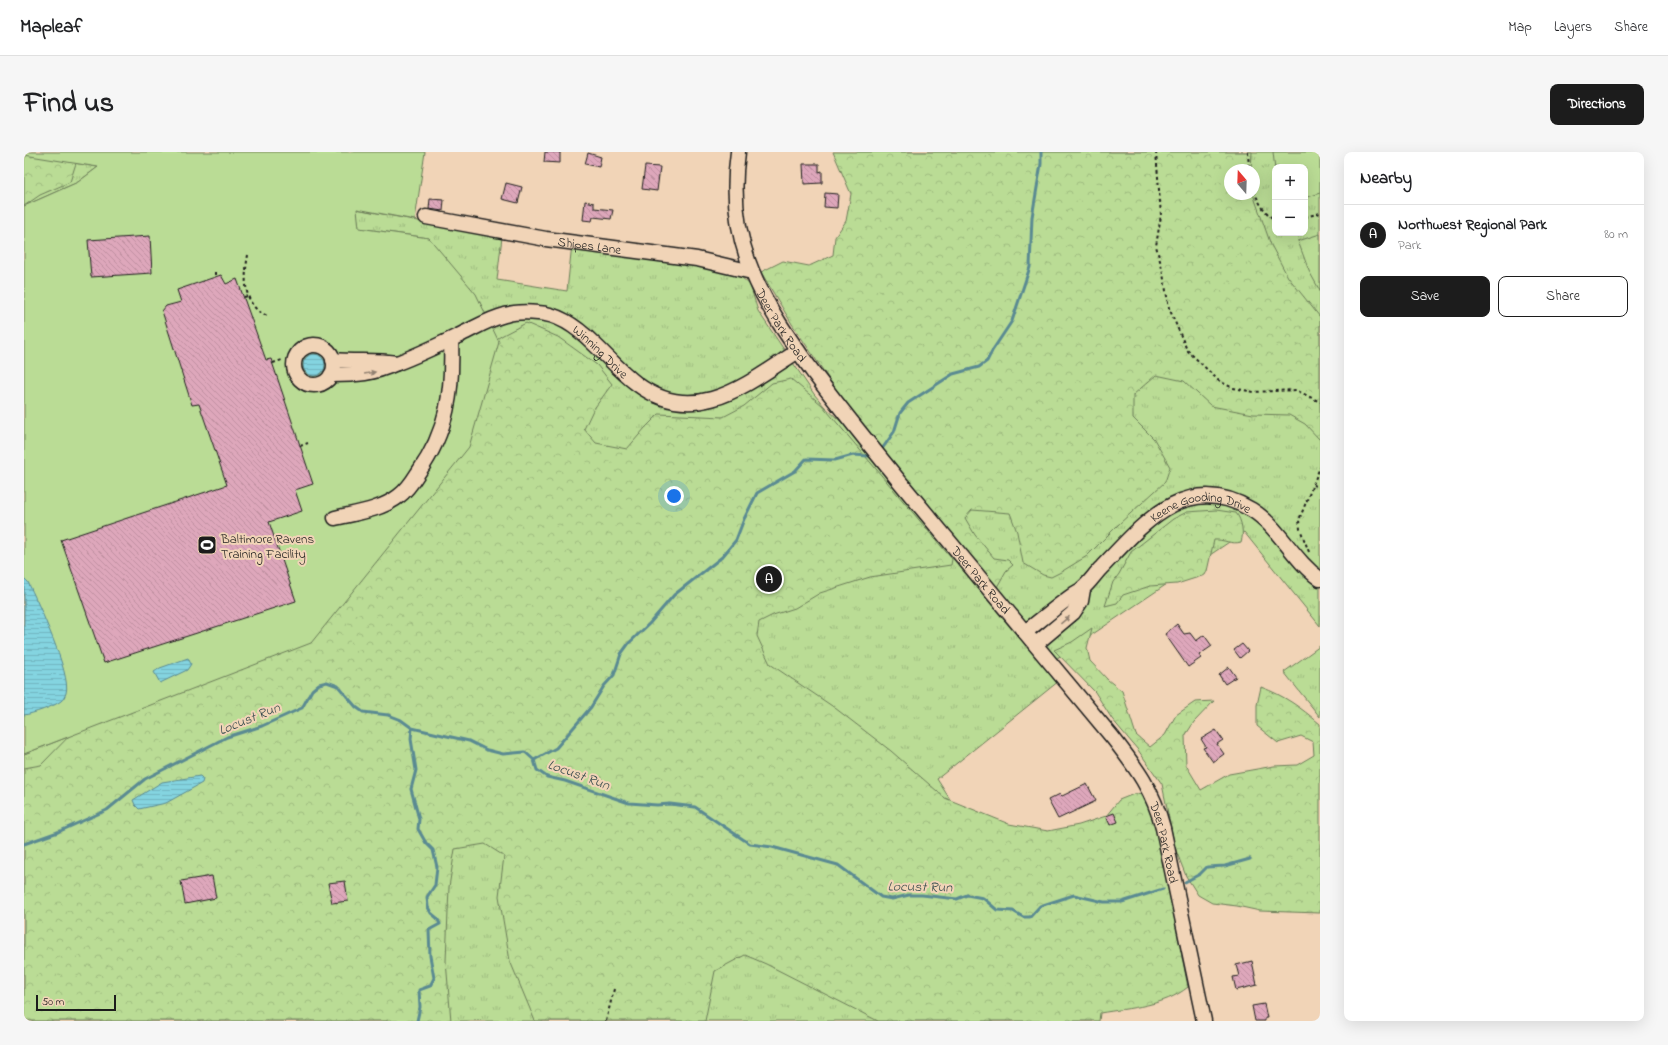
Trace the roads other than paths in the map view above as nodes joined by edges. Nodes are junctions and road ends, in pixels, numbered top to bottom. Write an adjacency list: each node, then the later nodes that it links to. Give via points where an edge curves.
1 (738, 152): 3 (street, Deer Park Road, via 735,182 736,213 741,240)
2 (426, 217): 3 (street, Shipes Lane, via 546,239 697,259)
3 (752, 272): 5 (street, Deer Park Road, via 770,308)
4 (451, 340): 5 (street, Winning Drive, via 505,315 540,313 554,316 570,323 629,378 647,391 669,400 694,403 730,393); 7 (street, Winning Drive); 9 (street, via 450,389 446,415 428,458 399,496 382,506)
5 (798, 350): 12 (street, Deer Park Road, via 875,452)
6 (333, 360): 7 (street, Winning Drive); 8 (street); 8 (street, via 326,349 314,345 297,354 293,366 298,378 309,385 322,384)
7 (397, 363): 8 (street, Winning Drive, one-way to 7, via 380,371)
8 (331, 375)
9 (335, 518)
10 (1320, 579): 11 (street, Keene Gooding Drive, via 1303,565 1254,511 1223,498 1202,497 1170,505 1153,517)
11 (1083, 589): 12 (street, Keene Gooding Drive); 13 (street, Keene Gooding Drive, one-way to 11, via 1073,613 1081,601)
12 (1025, 632): 13 (street, Deer Park Road)
13 (1036, 644): 14 (street, Deer Park Road, via 1125,753 1152,794 1167,844)
14 (1204, 1021)

